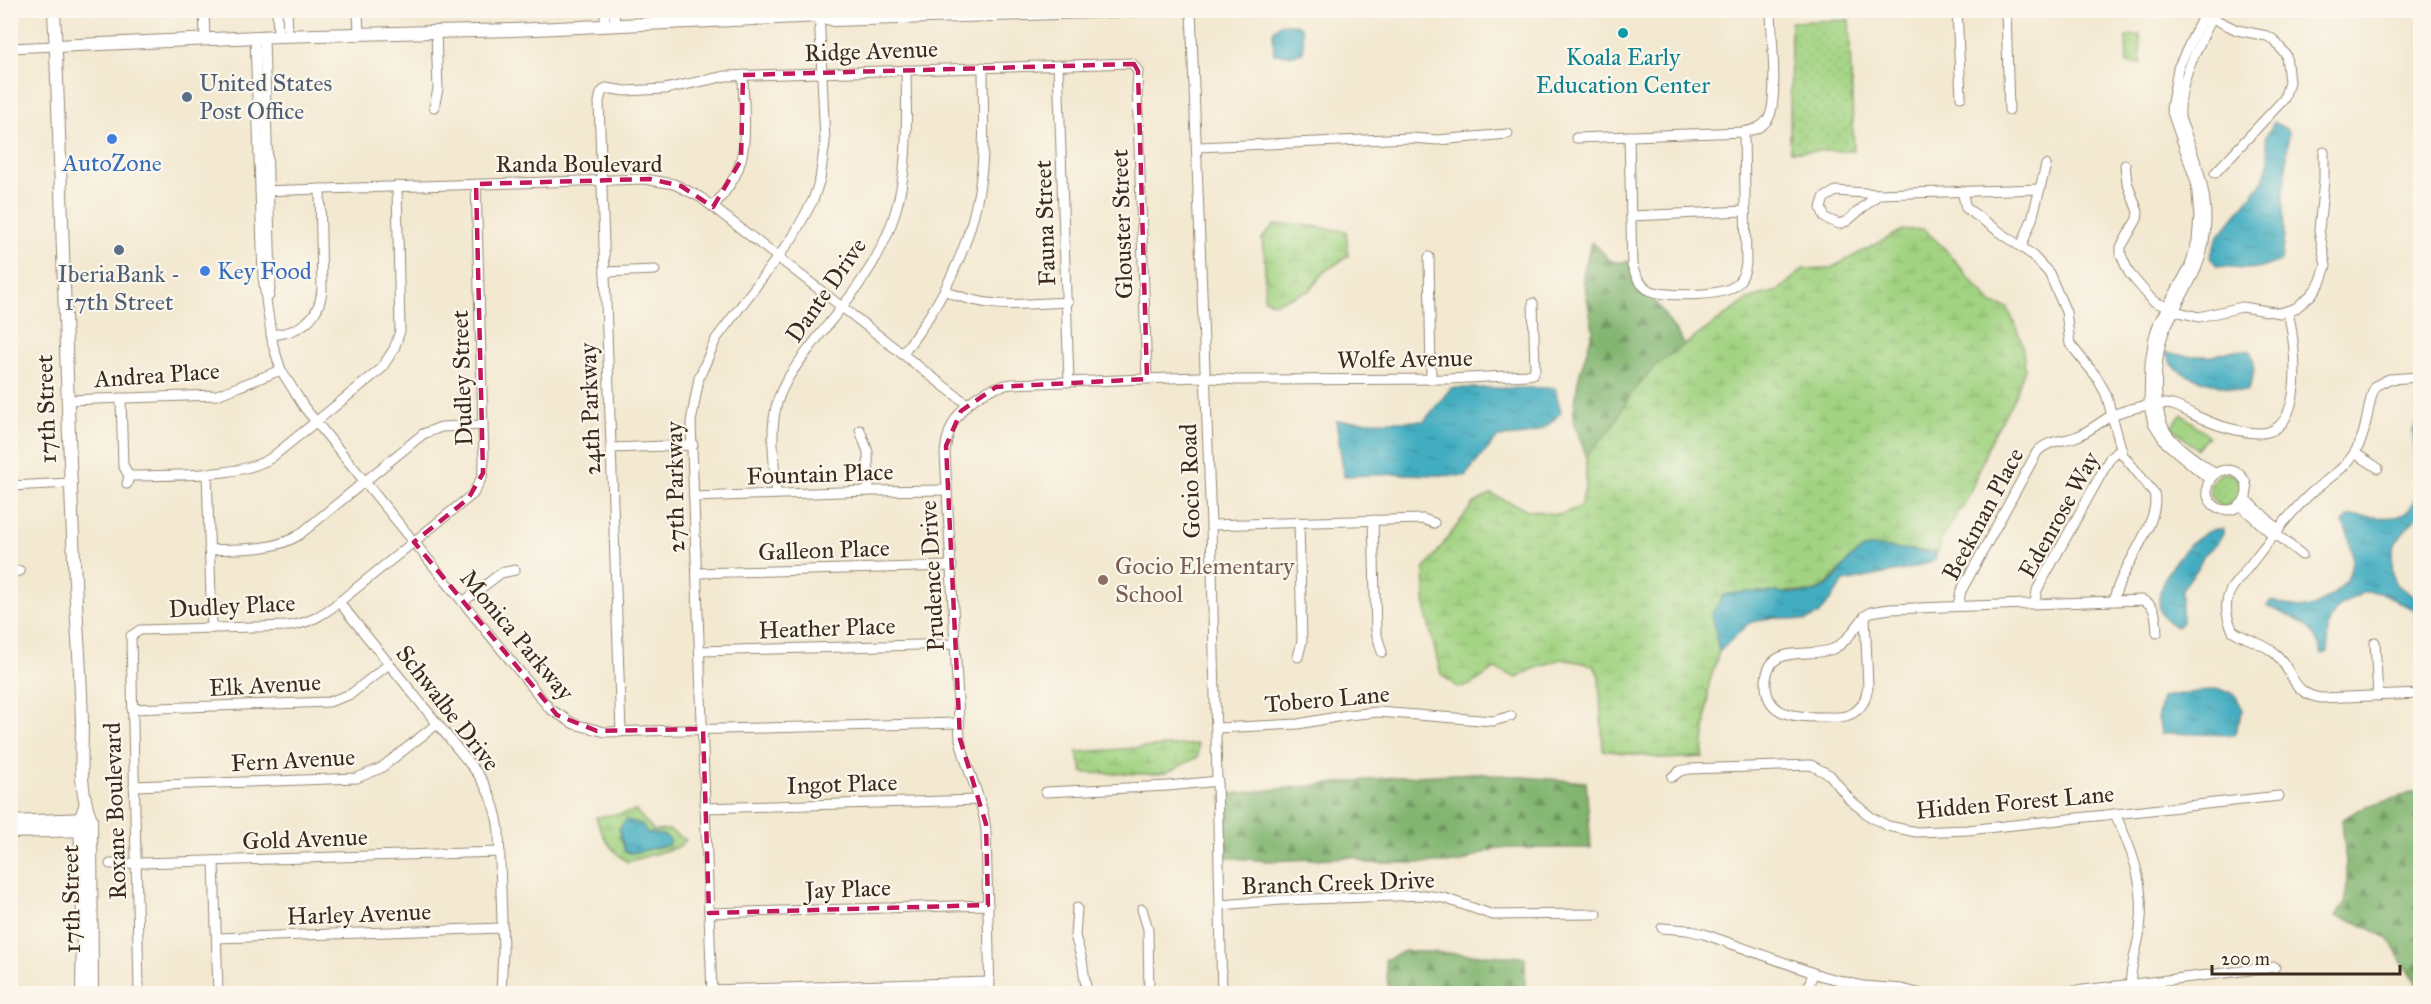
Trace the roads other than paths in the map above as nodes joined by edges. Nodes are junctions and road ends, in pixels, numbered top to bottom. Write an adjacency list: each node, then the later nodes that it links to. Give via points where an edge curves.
1 (54, 10): 23 (main road, 17th Street)
2 (204, 10): 22 (street)
3 (277, 10): 19 (street)
4 (287, 10): 19 (street)
5 (358, 10): 20 (street)
6 (605, 10): 17 (street)
7 (614, 10): 17 (street)
8 (833, 10): 14 (main road)
9 (1150, 10): 15 (main road)
10 (1191, 10): 39 (street, Gocio Road)
11 (1771, 10): 35 (street, via 1772,111 1762,125)
12 (1957, 10): 32 (street)
13 (2006, 10): 34 (street)
14 (820, 13): 15 (main road, via 834,20); 17 (main road); 29 (street, 27th Parkway)
15 (1017, 13)
16 (2209, 14): 43 (street, via 2237,30 2271,38 2284,51 2288,62 2289,88 2284,99); 64 (street, via 2178,68 2174,91 2172,117 2185,142 2199,201 2190,266)
17 (610, 25): 18 (main road)
18 (436, 32): 20 (main road); 33 (street, via 438,89)
19 (283, 36): 20 (main road); 21 (main road)
20 (359, 36)
21 (259, 38): 22 (main road); 49 (street, Monica Parkway)
22 (205, 40): 23 (main road)
23 (56, 46): 24 (street); 75 (main road, 17th Street)
24 (10, 48)
25 (1058, 65): 26 (street, Ridge Avenue); 27 (street, Ridge Avenue, via 1130,62); 61 (street, Fauna Street)
26 (983, 67): 28 (street, Ridge Avenue); 60 (street, via 980,190 967,243)
27 (1137, 68): 72 (street, Glouster Street)
28 (906, 70): 29 (street, Ridge Avenue); 63 (street, Dante Drive, via 907,144 900,198 877,257)
29 (822, 72): 30 (street, Ridge Avenue); 56 (street, 27th Parkway, via 825,142 820,179 804,220)
30 (743, 75): 31 (street, Ridge Avenue, via 665,89); 52 (street, via 741,160 732,181)
31 (606, 88): 44 (street, 24th Parkway, via 599,102)
32 (1961, 97)
33 (434, 107)
34 (2009, 110)
35 (1744, 132): 37 (street); 53 (street)
36 (1508, 134): 39 (street, via 1438,140)
37 (1629, 136): 38 (street); 54 (street)
38 (1576, 138)
39 (1198, 147): 71 (street, Gocio Road)
40 (2324, 152): 65 (street, via 2319,230 2326,266 2312,295)
41 (2046, 165): 48 (street)
42 (2124, 165): 64 (street, via 2138,212 2121,255 2129,273 2152,301)
43 (2215, 173)
44 (602, 180): 45 (street, Randa Boulevard); 52 (street, Randa Boulevard, via 663,181 688,189); 59 (street, 24th Parkway)
45 (476, 184): 46 (street, Randa Boulevard); 80 (street, Dudley Street)
46 (398, 186): 47 (street, Randa Boulevard); 79 (street, via 397,342 381,369)
47 (320, 189): 49 (street, Randa Boulevard); 66 (street, via 320,303 302,327)
48 (2040, 189): 50 (street); 55 (street)
49 (264, 191): 66 (street, Monica Parkway)
50 (1962, 191): 51 (street); 55 (street, via 1966,208)
51 (1879, 194): 51 (street, via 1843,223 1829,222 1823,213 1822,203 1832,192)
52 (713, 207): 56 (street, Randa Boulevard)
53 (1745, 211): 54 (street); 54 (street, via 1746,263 1741,280 1719,292 1668,295 1648,289 1635,275)
54 (1631, 216)
55 (2021, 247): 78 (street, via 2040,263 2055,284 2066,312 2070,344 2102,386)
56 (777, 257): 63 (street, Randa Boulevard); 82 (street, 27th Parkway, via 726,323 708,355 694,400)
57 (1429, 257): 70 (street)
58 (655, 270): 59 (street)
59 (605, 272): 83 (street, 24th Parkway)
60 (946, 291): 61 (street, via 990,304); 67 (street)
61 (1068, 302): 73 (street, Fauna Street)
62 (1533, 303): 70 (street, Wolfe Avenue, via 1533,374)
63 (842, 307): 67 (street, Randa Boulevard); 94 (street, Dante Drive, via 792,370 781,392 773,430)
64 (2171, 308): 65 (street, via 2199,317 2242,307); 77 (street, via 2159,322 2151,349)
65 (2288, 312): 77 (street, Beekman Place, via 2294,336 2293,400 2284,421 2273,430 2261,433 2215,424 2172,405)
66 (271, 335): 68 (street, Monica Parkway)
67 (902, 354): 76 (street, Randa Boulevard)
68 (281, 370): 74 (street, Andrea Place, via 218,395); 79 (street, Monica Parkway)
69 (2421, 377): 85 (street, via 2389,379 2375,386 2364,435)
70 (1431, 378): 71 (street, Wolfe Avenue)
71 (1207, 379): 72 (street, Prudence Drive); 100 (street, Gocio Road)
72 (1147, 380): 73 (street, Prudence Drive)
73 (1069, 381): 76 (street, Prudence Drive, via 1001,386)
74 (121, 398): 75 (street, Andrea Place); 87 (street, via 123,465 128,480)
75 (67, 400): 90 (main road, 17th Street)
76 (967, 404): 92 (street, Prudence Drive, via 954,421 947,440)
77 (2153, 405): 78 (street, Beekman Place); 88 (street, via 2152,423)
78 (2111, 416): 84 (street); 112 (street, Beekman Place, via 2081,435 2055,440 2037,452 1961,591)
79 (316, 422): 87 (street, via 258,465); 89 (street, Monica Parkway)
80 (483, 425): 89 (street, via 430,430); 102 (street, Dudley Street, via 484,467 477,487 468,499)
81 (860, 430): 93 (street, via 868,452)
82 (693, 445): 83 (street); 95 (street, 27th Parkway)
83 (611, 448): 133 (street, 24th Parkway)
84 (2120, 448): 108 (street, via 2150,487 2156,507 2118,583); 111 (street, Edenrose Way, via 2110,458 2037,590)
85 (2355, 453): 86 (street); 101 (street, via 2308,496)
86 (2378, 468)
87 (207, 473): 103 (street)
88 (2212, 476): 96 (street, via 2227,470 2240,475 2246,486); 96 (street, via 2207,494 2215,507 2225,510)
89 (365, 480): 102 (street, Monica Parkway); 103 (street, via 285,542 267,548)
90 (70, 483): 91 (street); 143 (main road, 17th Street)
91 (10, 486)
92 (947, 490): 93 (street, Fountain Place); 105 (street, Prudence Drive)
93 (869, 491): 94 (street, Fountain Place)
94 (776, 494): 95 (street, Fountain Place)
95 (694, 497): 107 (street, 27th Parkway)
96 (2243, 502): 101 (street)
97 (1372, 520): 98 (street); 99 (street, via 1423,519); 120 (street, via 1376,632)
98 (1299, 522): 100 (street); 121 (street, via 1302,641)
99 (1434, 523)
100 (1211, 525): 131 (street, Gocio Road)
101 (2277, 533): 104 (street); 123 (street, via 2229,592 2226,613 2230,635 2273,652)
102 (414, 542): 109 (street, Dudley Place); 110 (street, Monica Parkway)
103 (209, 550): 114 (street)
104 (2302, 555)
105 (952, 566): 107 (street, Galleon Place); 118 (street, Prudence Drive)
106 (515, 570): 110 (street, via 501,573)
107 (697, 573): 119 (street, 27th Parkway)
108 (2114, 600): 111 (street); 116 (street, via 2147,601 2154,609)
109 (339, 602): 114 (street, Dudley Place, via 322,615 299,624); 122 (street, Schwalbe Drive)
110 (463, 602): 133 (street, Monica Parkway, via 557,715 582,728)
111 (2035, 603): 112 (street)
112 (1958, 606): 113 (street, via 1880,610)
113 (1865, 616): 113 (street, via 1830,650 1797,652 1778,658 1767,674 1772,705 1797,717 1839,717 1856,711 1868,687)
114 (212, 628): 115 (street, Dudley Place)
115 (133, 633): 127 (street, Roxane Boulevard, via 129,640)
116 (2157, 633)
117 (2375, 642): 125 (street)
118 (955, 644): 119 (street, Heather Place); 129 (street, Prudence Drive)
119 (700, 651): 132 (street, 27th Parkway)
120 (1382, 652)
121 (1298, 657)
122 (389, 664): 127 (street, Elk Avenue, via 351,694 329,702); 130 (street, Schwalbe Drive)
123 (2300, 690): 125 (street, via 2322,698); 126 (street)
124 (2421, 694): 125 (street)
125 (2378, 696)
126 (2292, 698)
127 (132, 709): 136 (street, Roxane Boulevard)
128 (1511, 716): 131 (street, Tobero Lane, via 1482,721 1378,712 1298,724)
129 (958, 723): 132 (street, Monica Parkway); 139 (street, Prudence Drive, via 964,758)
130 (437, 724): 136 (street, Fern Avenue, via 381,768 357,778); 145 (street, Schwalbe Drive, via 488,791 498,819)
131 (1217, 728): 135 (street, Gocio Road)
132 (703, 729): 133 (street, Monica Parkway); 140 (street, 27th Parkway)
133 (621, 732)
134 (1672, 777): 141 (street, Hidden Forest Lane, via 1689,769 1811,765 1830,775 1871,818 1916,832)
135 (1218, 781): 137 (street); 150 (street, Gocio Road)
136 (134, 786): 147 (street, Roxane Boulevard)
137 (1046, 792)
138 (2279, 796): 141 (street, Hidden Forest Lane)
139 (979, 800): 140 (street, Ingot Place); 149 (street, Prudence Drive, via 986,831)
140 (705, 808): 153 (street, 27th Parkway)
141 (2115, 814): 162 (street, via 2135,859 2142,892)
142 (10, 822): 143 (main road)
143 (86, 824): 144 (main road); 164 (main road, 17th Street); 165 (main road, 17th Street)
144 (10, 832)
145 (500, 852): 146 (street, Gold Avenue); 156 (street, Schwalbe Drive)
146 (214, 861): 147 (street, Gold Avenue); 157 (street)
147 (136, 863): 148 (street, Gold Avenue); 161 (street, Roxane Boulevard)
148 (110, 864)
149 (988, 905): 153 (street, Jay Place); 160 (street, Prudence Drive)
150 (1221, 905): 154 (street, Branch Creek Drive, via 1424,895 1493,915); 171 (street, Gocio Road)
151 (1077, 908): 169 (street, via 1075,936)
152 (1142, 909): 170 (street, via 1148,929)
153 (709, 913): 163 (street, 27th Parkway)
154 (1597, 914)
155 (1662, 927): 159 (street, via 1704,934)
156 (502, 928): 157 (street, Harley Avenue); 167 (street, Schwalbe Drive)
157 (217, 938): 166 (street)
158 (2276, 967): 162 (street)
159 (1813, 974): 172 (street); 173 (street)
160 (990, 982): 163 (street); 168 (street, Prudence Drive)
161 (139, 989)
162 (2130, 989): 174 (street)
163 (712, 992)
164 (82, 993)
165 (92, 993)
166 (218, 993)
167 (501, 993)
168 (990, 993)
169 (1087, 993)
170 (1149, 993)
171 (1222, 993)
172 (1806, 993)
173 (1923, 993)
174 (2050, 993)

